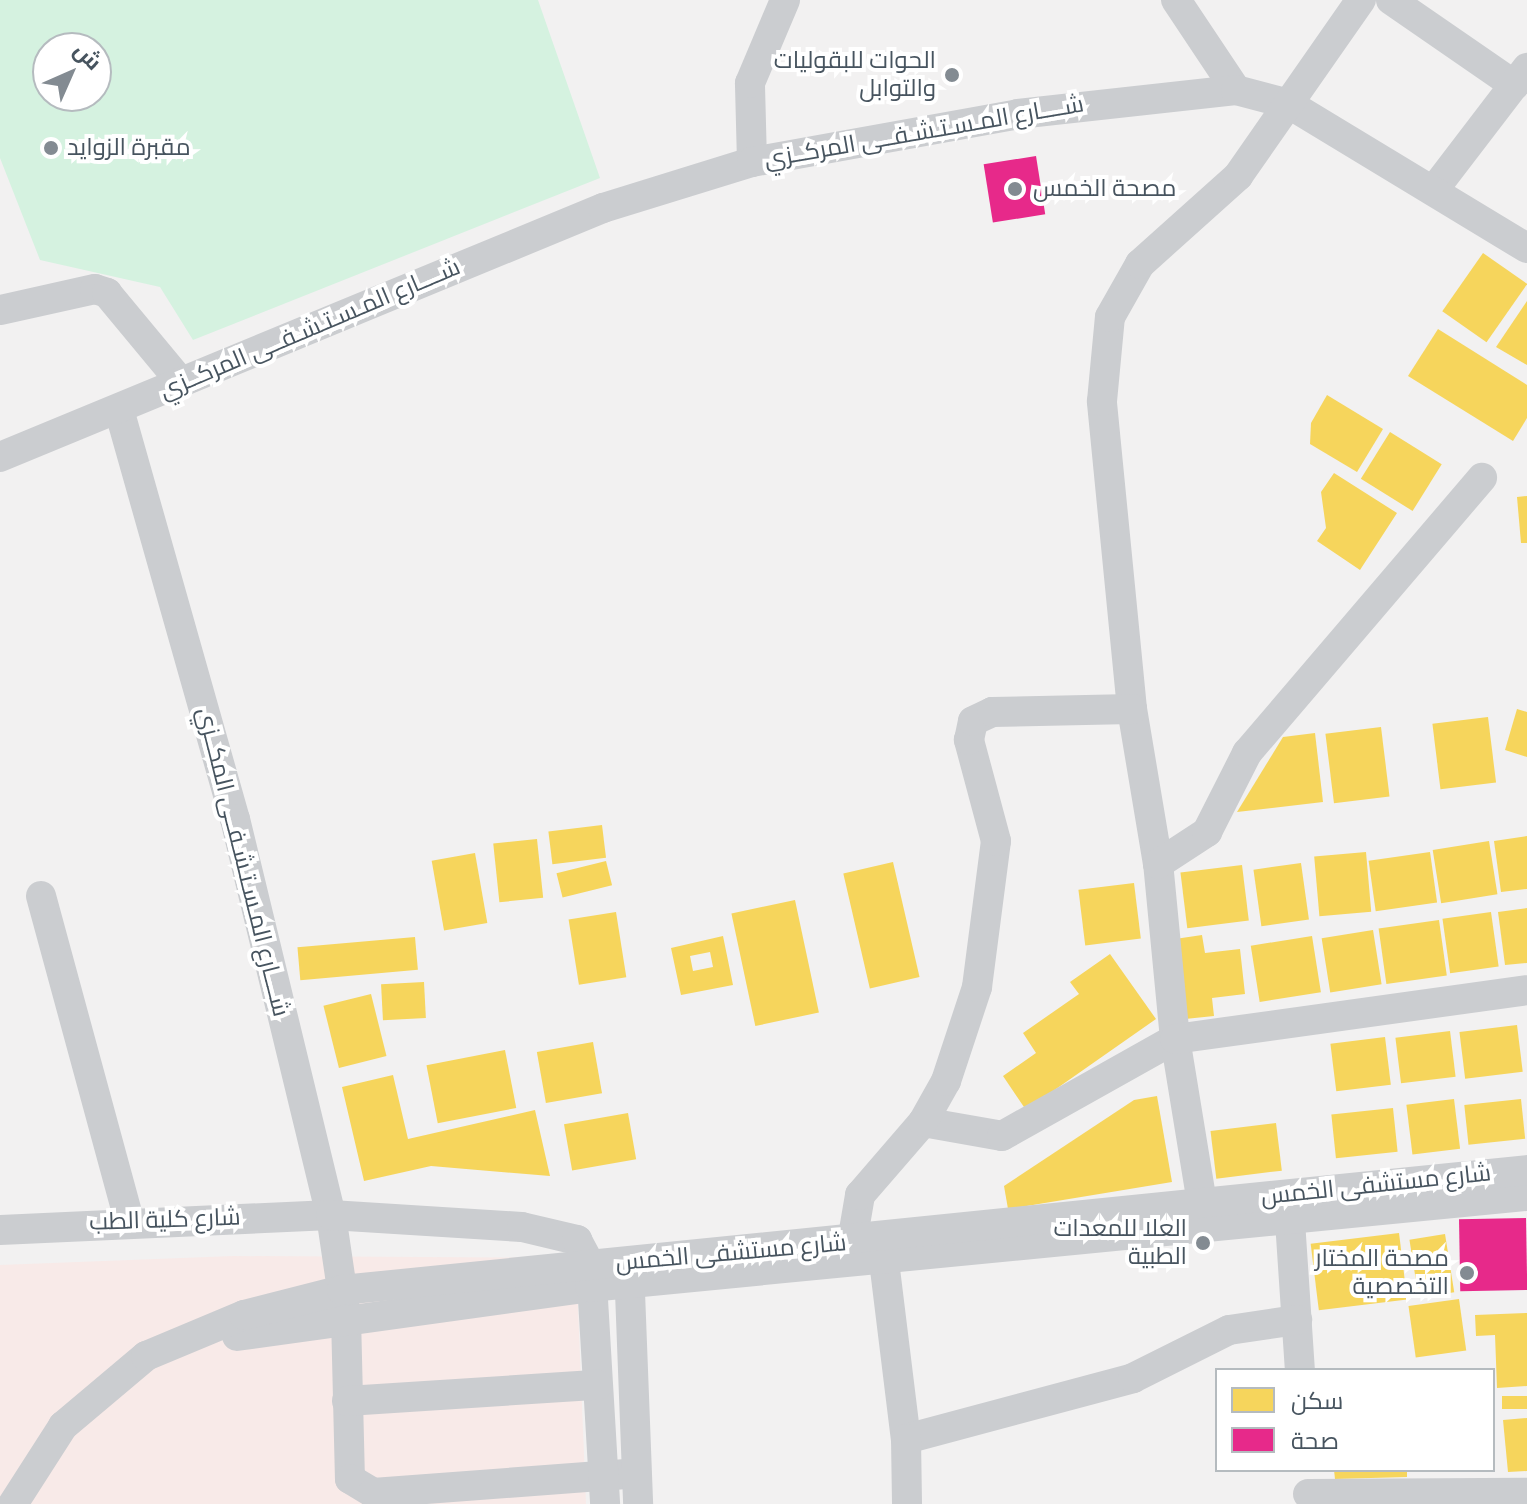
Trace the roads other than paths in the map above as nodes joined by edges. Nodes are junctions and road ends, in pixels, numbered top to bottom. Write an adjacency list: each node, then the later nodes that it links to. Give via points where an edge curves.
1 (1176, 0): 6 (street)
2 (1361, 0): 7 (street)
3 (1391, 0): 5 (street)
4 (774, 4): 8 (street, via 750,83)
5 (1520, 77): 9 (street)
6 (1236, 90): 7 (street, شــــارع المـسـتـشـفــى المركــزي); 8 (street, شــــارع المـسـتـشـفــى المركــزي, via 927,127)
7 (1289, 104): 9 (street, شــــارع المـسـتـشـفــى المركــزي); 16 (street, via 1238,176 1140,264 1110,317 1102,401)
8 (752, 162): 12 (street, شــــارع المـسـتـشـفــى المركــزي, via 542,229)
9 (1436, 187): 10 (street, شــــارع المـسـتـشـفــى المركــزي)
10 (1527, 248)
11 (0, 310): 12 (street, via 95,289 107,293)
12 (181, 382): 13 (street, شــــارع المـسـتـشـفــى المركــزي)
13 (120, 413): 14 (street, شــــارع المـسـتـشـفــى المركــزي); 25 (street, شــــارع المـسـتـشـفــى المكــزي, via 235,819)
14 (0, 457)
15 (1482, 478): 17 (street, via 1247,753 1207,832)
16 (1132, 709): 17 (street); 21 (street, via 992,712 973,721 969,740 993,825 994,856 977,987 946,1081)
17 (1158, 864): 20 (street)
18 (41, 896): 26 (street)
19 (1527, 990): 20 (street)
20 (1175, 1039): 21 (street, via 1002,1136); 24 (street)
21 (923, 1122): 29 (street, via 860,1195)
22 (1527, 1170): 24 (street, شارع مستشفى الخمس)
23 (1527, 1196): 27 (street, شارع مستشفى الخمس)
24 (1202, 1203): 29 (street, شارع مستشفى الخمس)
25 (331, 1215): 26 (street, شارع كلية الطب); 32 (street, شارع كلية الطب, via 561,1233 577,1240); 33 (street, شــــارع المـسـتـشـفــى المكــزي)
26 (129, 1219): 28 (street, شارع كلية الطب)
27 (1290, 1221): 30 (street, شارع مستشفى الخمس); 34 (street)
28 (0, 1230)
29 (852, 1242): 31 (street, شارع مستشفى الخمس)
30 (884, 1261): 31 (street, شارع مستشفى الخمس); 38 (street)
31 (630, 1275): 32 (street, شارع مستشفى الخمس); 39 (street)
32 (590, 1277): 33 (street, شارع مستشفى الخمس); 36 (street)
33 (344, 1303): 37 (street, شــــارع المـسـتـشـفــى المكــزي); 43 (street, شارع مستشفى الخمس, via 244,1315 146,1356 63,1426); 44 (street, شارع مستشفى الخمس, via 248,1333 156,1371 77,1438)
34 (1297, 1320): 35 (street); 38 (street, via 1229,1330 1133,1378)
35 (1300, 1368)
36 (597, 1385): 37 (street); 41 (street)
37 (347, 1401): 41 (street, شــــارع المـسـتـشـفــى المكــزي, via 348,1472 366,1492)
38 (906, 1439): 46 (street)
39 (636, 1473): 41 (street); 45 (street)
40 (1307, 1489): 42 (street)
41 (604, 1490)
42 (1527, 1493)
43 (13, 1504)
44 (34, 1504)
45 (638, 1504)
46 (907, 1504)

